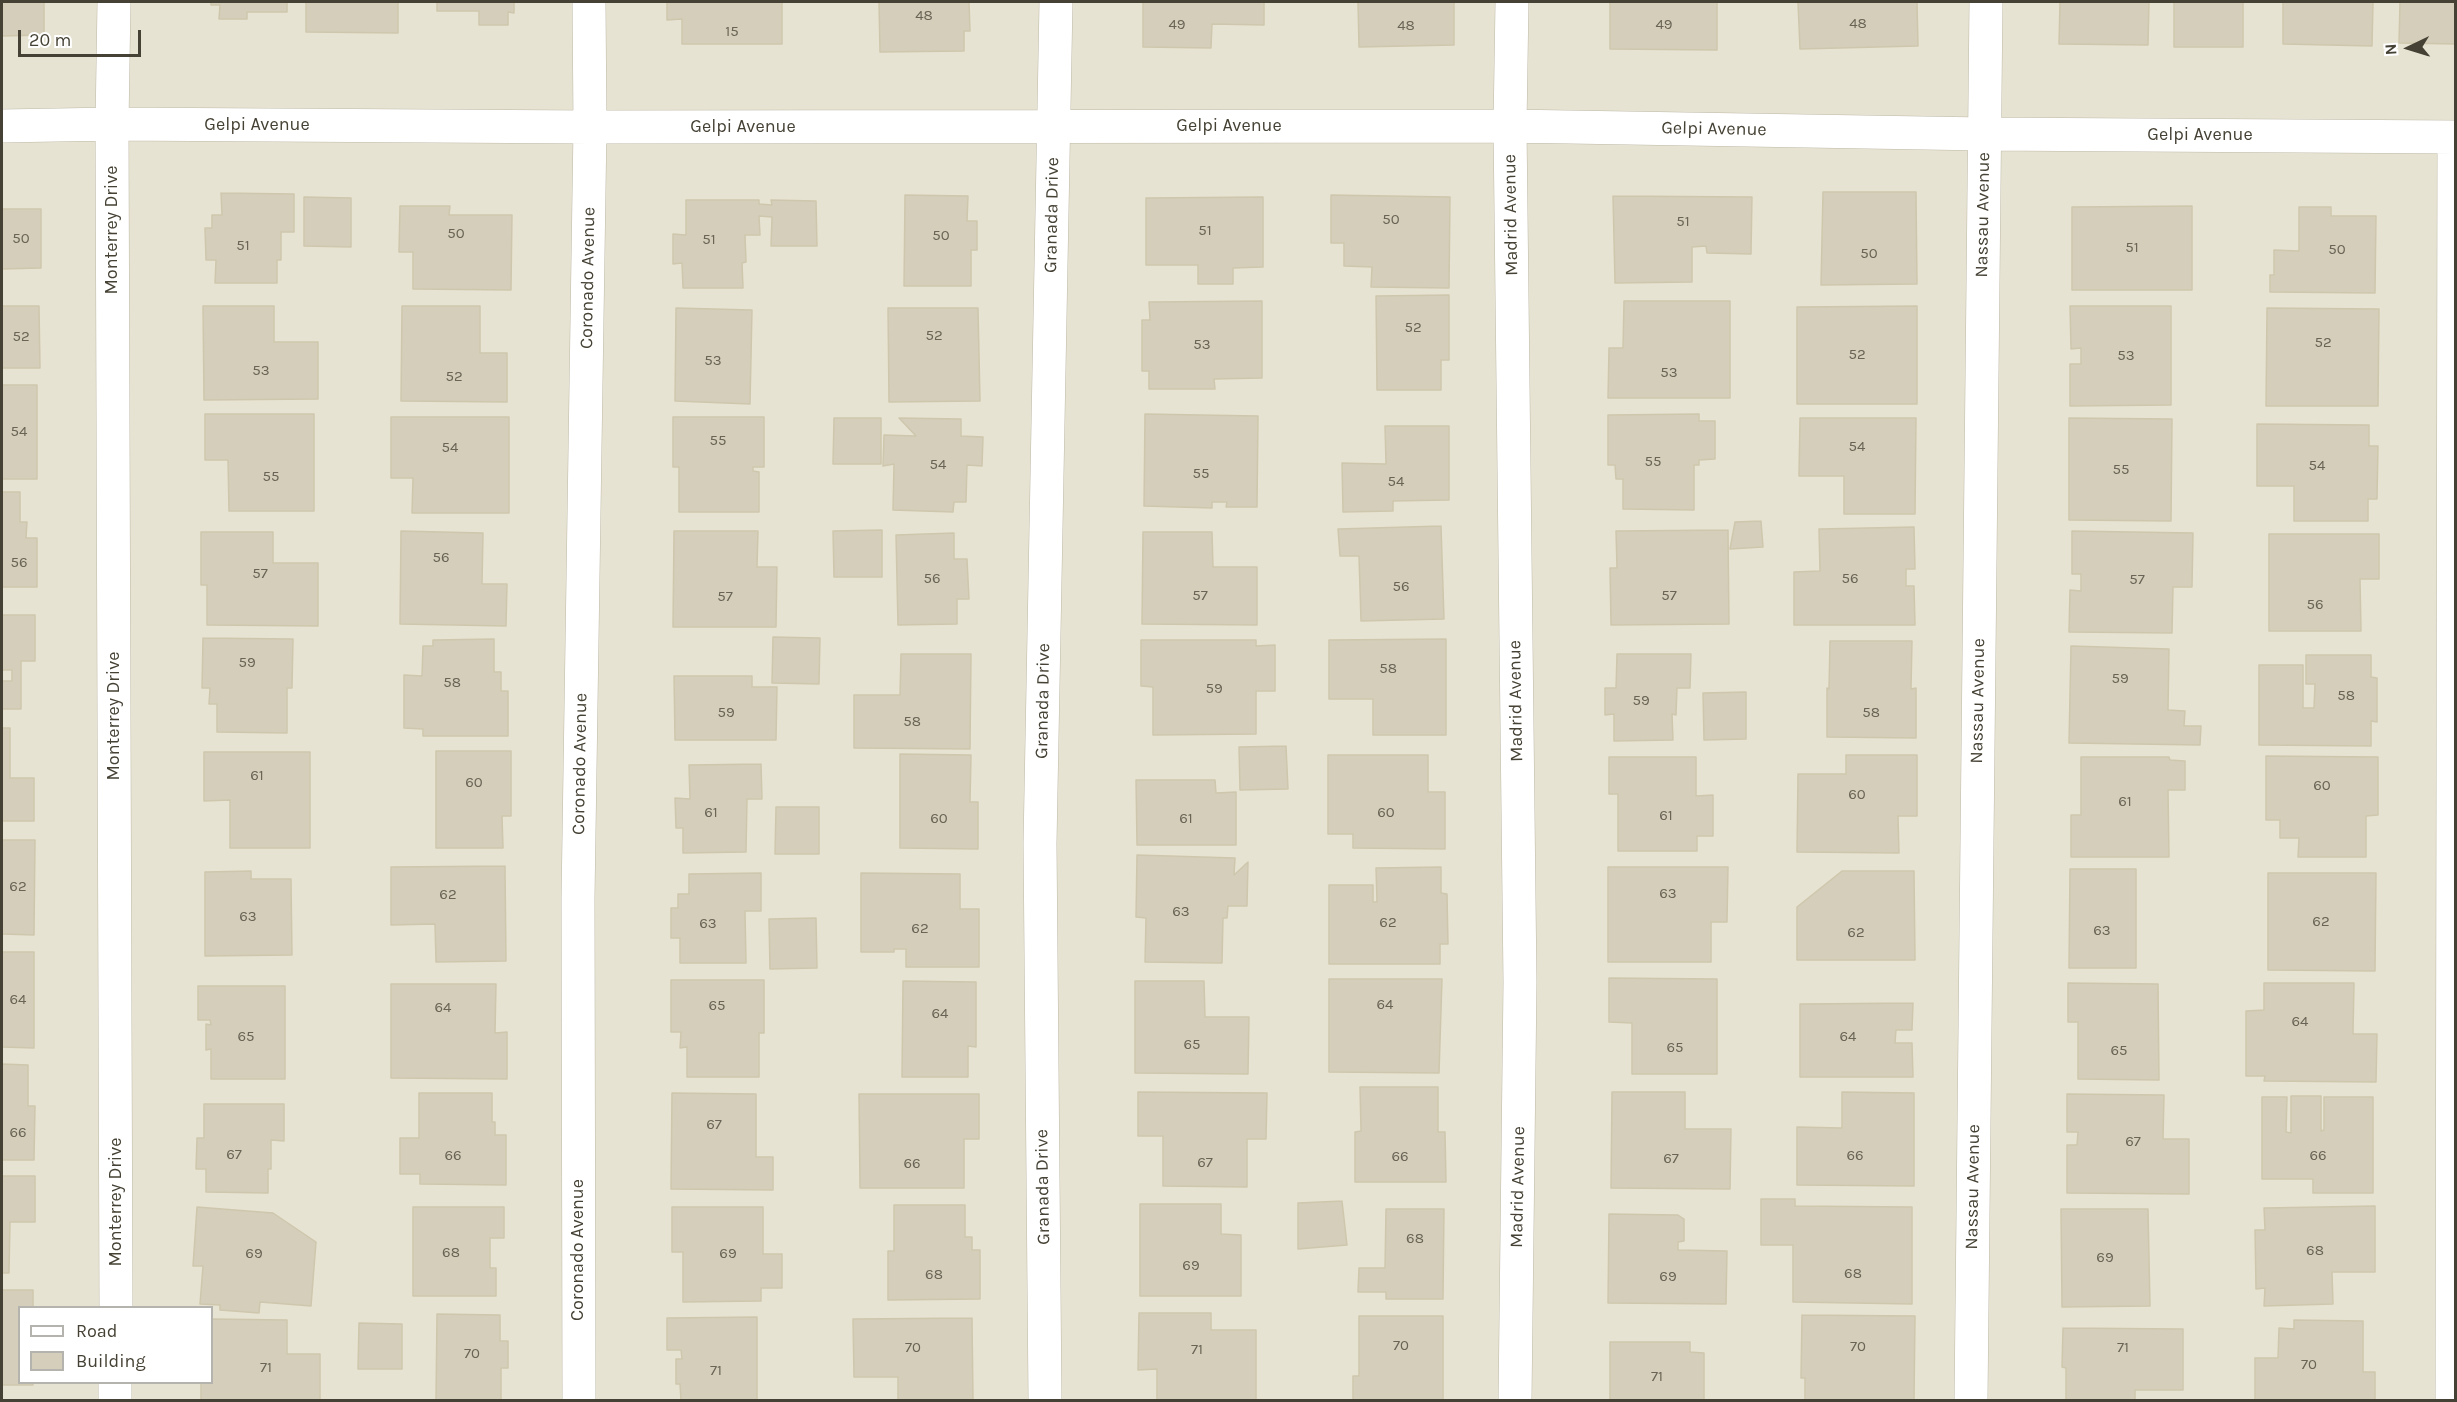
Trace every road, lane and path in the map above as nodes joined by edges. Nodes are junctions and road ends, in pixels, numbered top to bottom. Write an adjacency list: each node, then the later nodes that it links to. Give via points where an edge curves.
1 (114, 2): 6 (street, Monterrey Drive)
2 (590, 2): 10 (street, Coronado Avenue)
3 (1056, 2): 8 (street, Granada Drive)
4 (1512, 2): 9 (street, Madrid Avenue)
5 (1986, 2): 11 (street, Nassau Avenue)
6 (112, 124): 7 (street, Gelpi Avenue); 10 (street, Gelpi Avenue); 13 (street, Monterrey Drive)
7 (2, 126)
8 (1054, 126): 9 (street, Gelpi Avenue); 10 (street, Gelpi Avenue); 17 (street, Granada Drive, via 1040,843)
9 (1510, 126): 11 (street, Gelpi Avenue); 18 (street, Madrid Avenue, via 1520,982)
10 (590, 127): 16 (street, Coronado Avenue, via 578,898)
11 (1984, 134): 12 (street, Gelpi Avenue); 19 (street, Nassau Avenue)
12 (2455, 137): 20 (street)
13 (116, 1306)
14 (115, 1384): 15 (street)
15 (115, 1401)
16 (579, 1401)
17 (1045, 1401)
18 (1515, 1401)
19 (1971, 1401)
20 (2451, 1401)

